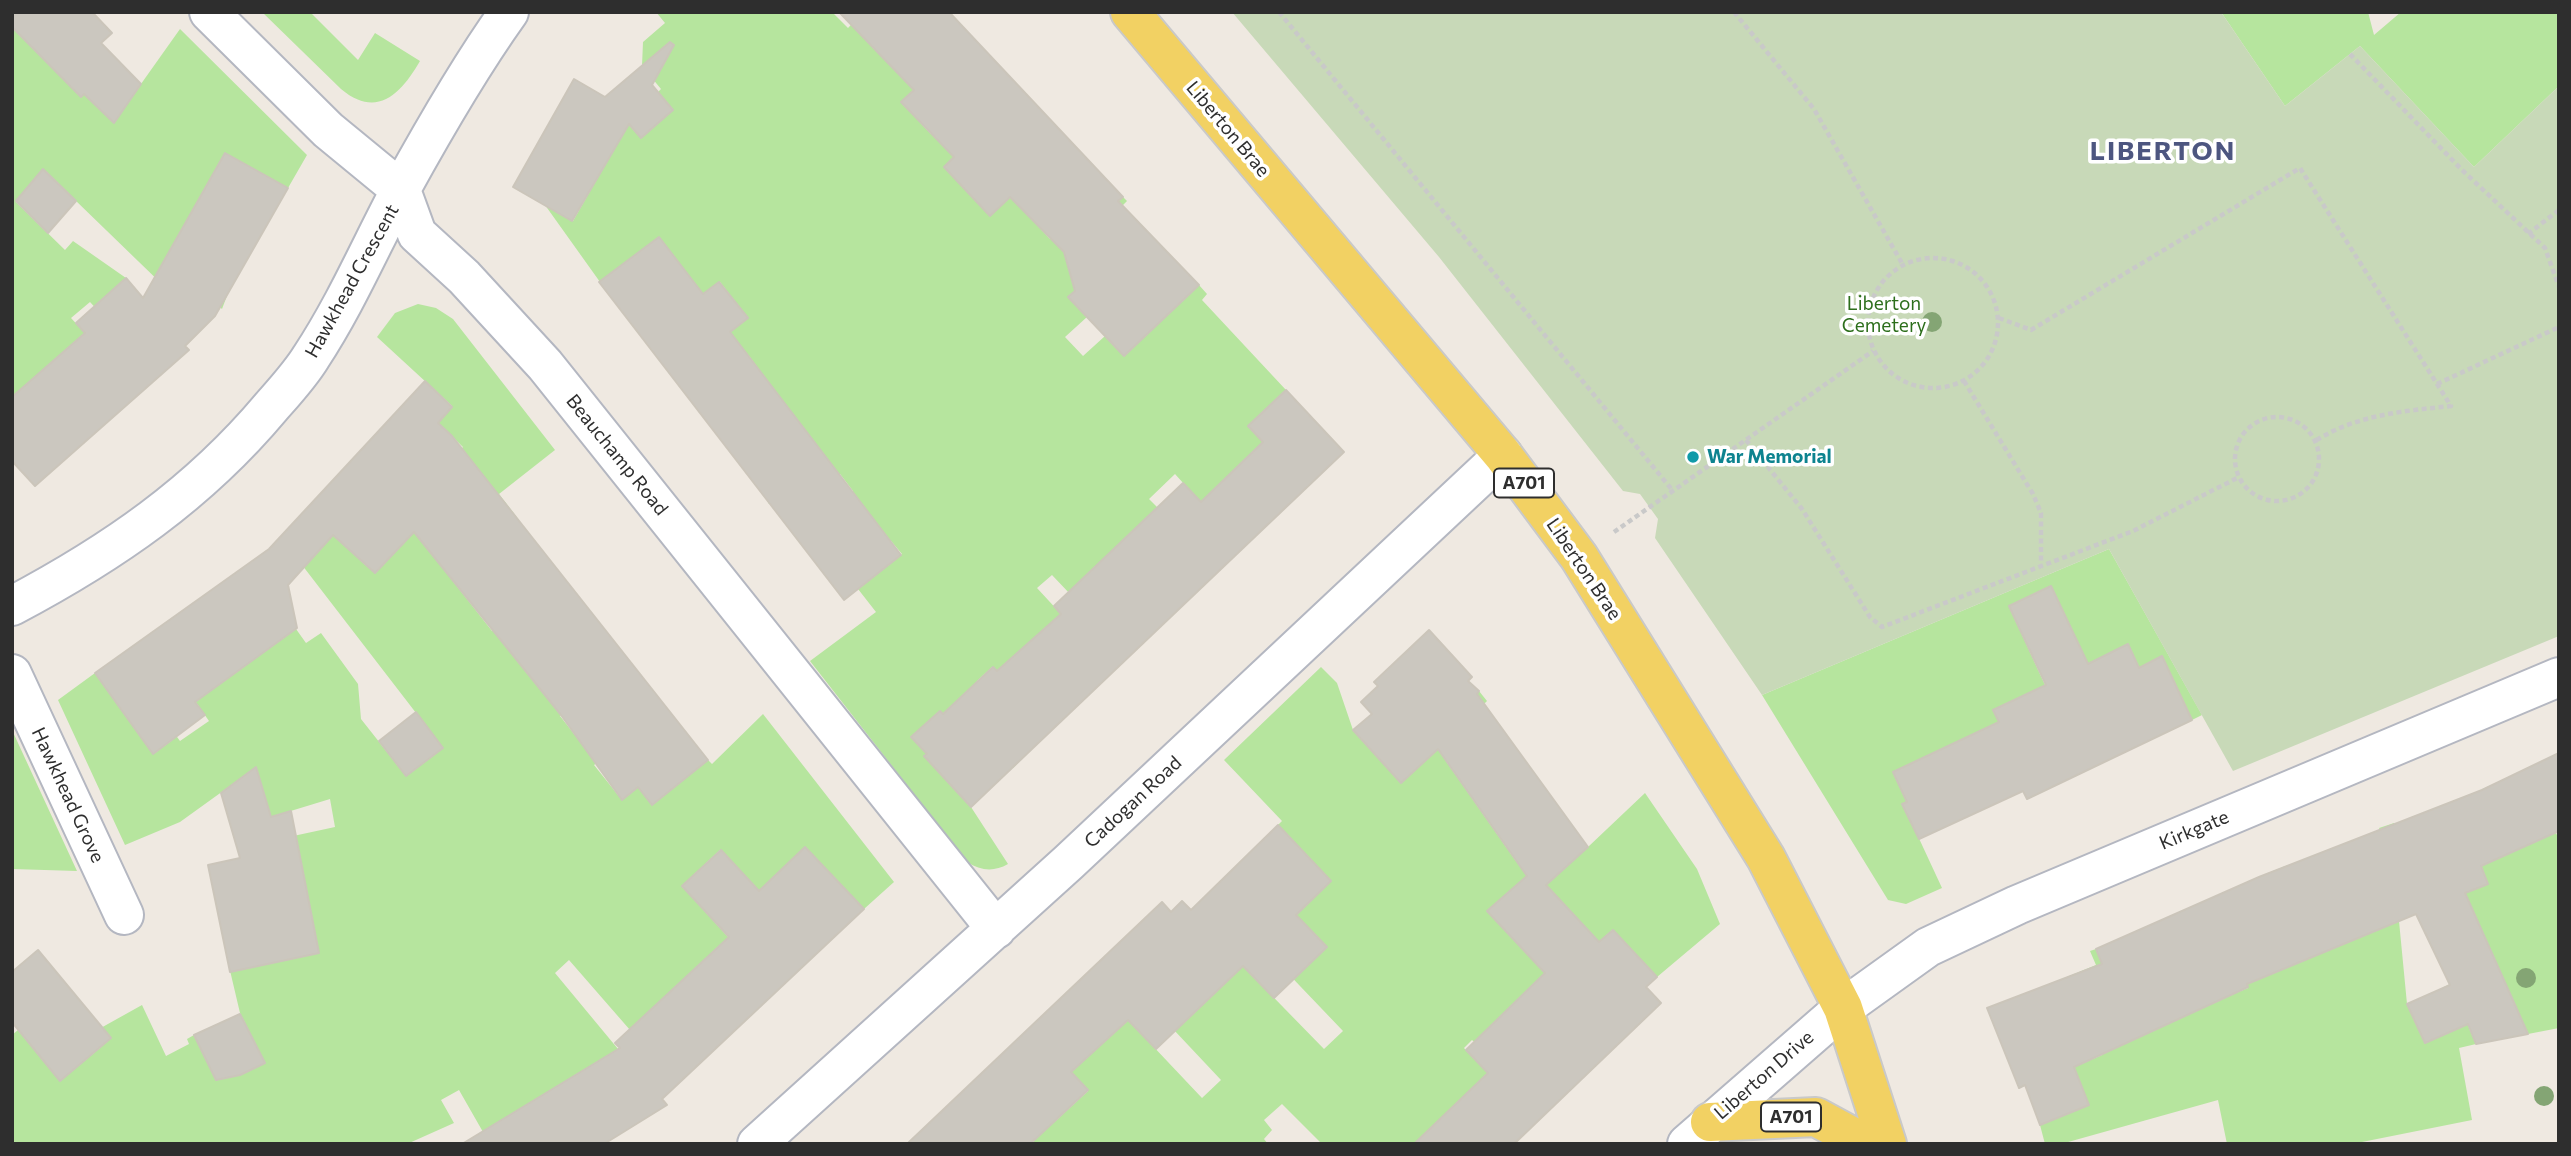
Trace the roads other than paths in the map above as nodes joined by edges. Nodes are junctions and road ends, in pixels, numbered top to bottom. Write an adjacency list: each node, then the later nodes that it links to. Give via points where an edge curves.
1 (209, 12): 4 (street, via 328,130)
2 (509, 12): 4 (street, Hawkhead Crescent, via 484,46)
3 (1130, 12): 5 (main road, Liberton Brae / A701)
4 (401, 190): 6 (street, Hawkhead Crescent, via 355,284 310,359 261,419 182,498 96,558); 10 (street, Beauchamp Road, via 417,234 464,276 545,365)
5 (1503, 456): 10 (street, Cadogan Road); 11 (main road, Liberton Brae / A701, via 1579,557 1766,858)
6 (12, 606)
7 (12, 674): 9 (street, Hawkhead Grove)
8 (2559, 677): 11 (street, Kirkgate, via 1972,925 1928,947)
9 (124, 915)
10 (996, 929): 13 (street, Cadogan Road)
11 (1843, 1008): 12 (street, Liberton Drive); 15 (main road, A701)
12 (1698, 1133): 14 (main road, A701, via 1816,1117)
13 (757, 1144)
14 (1866, 1144)
15 (1887, 1144)

